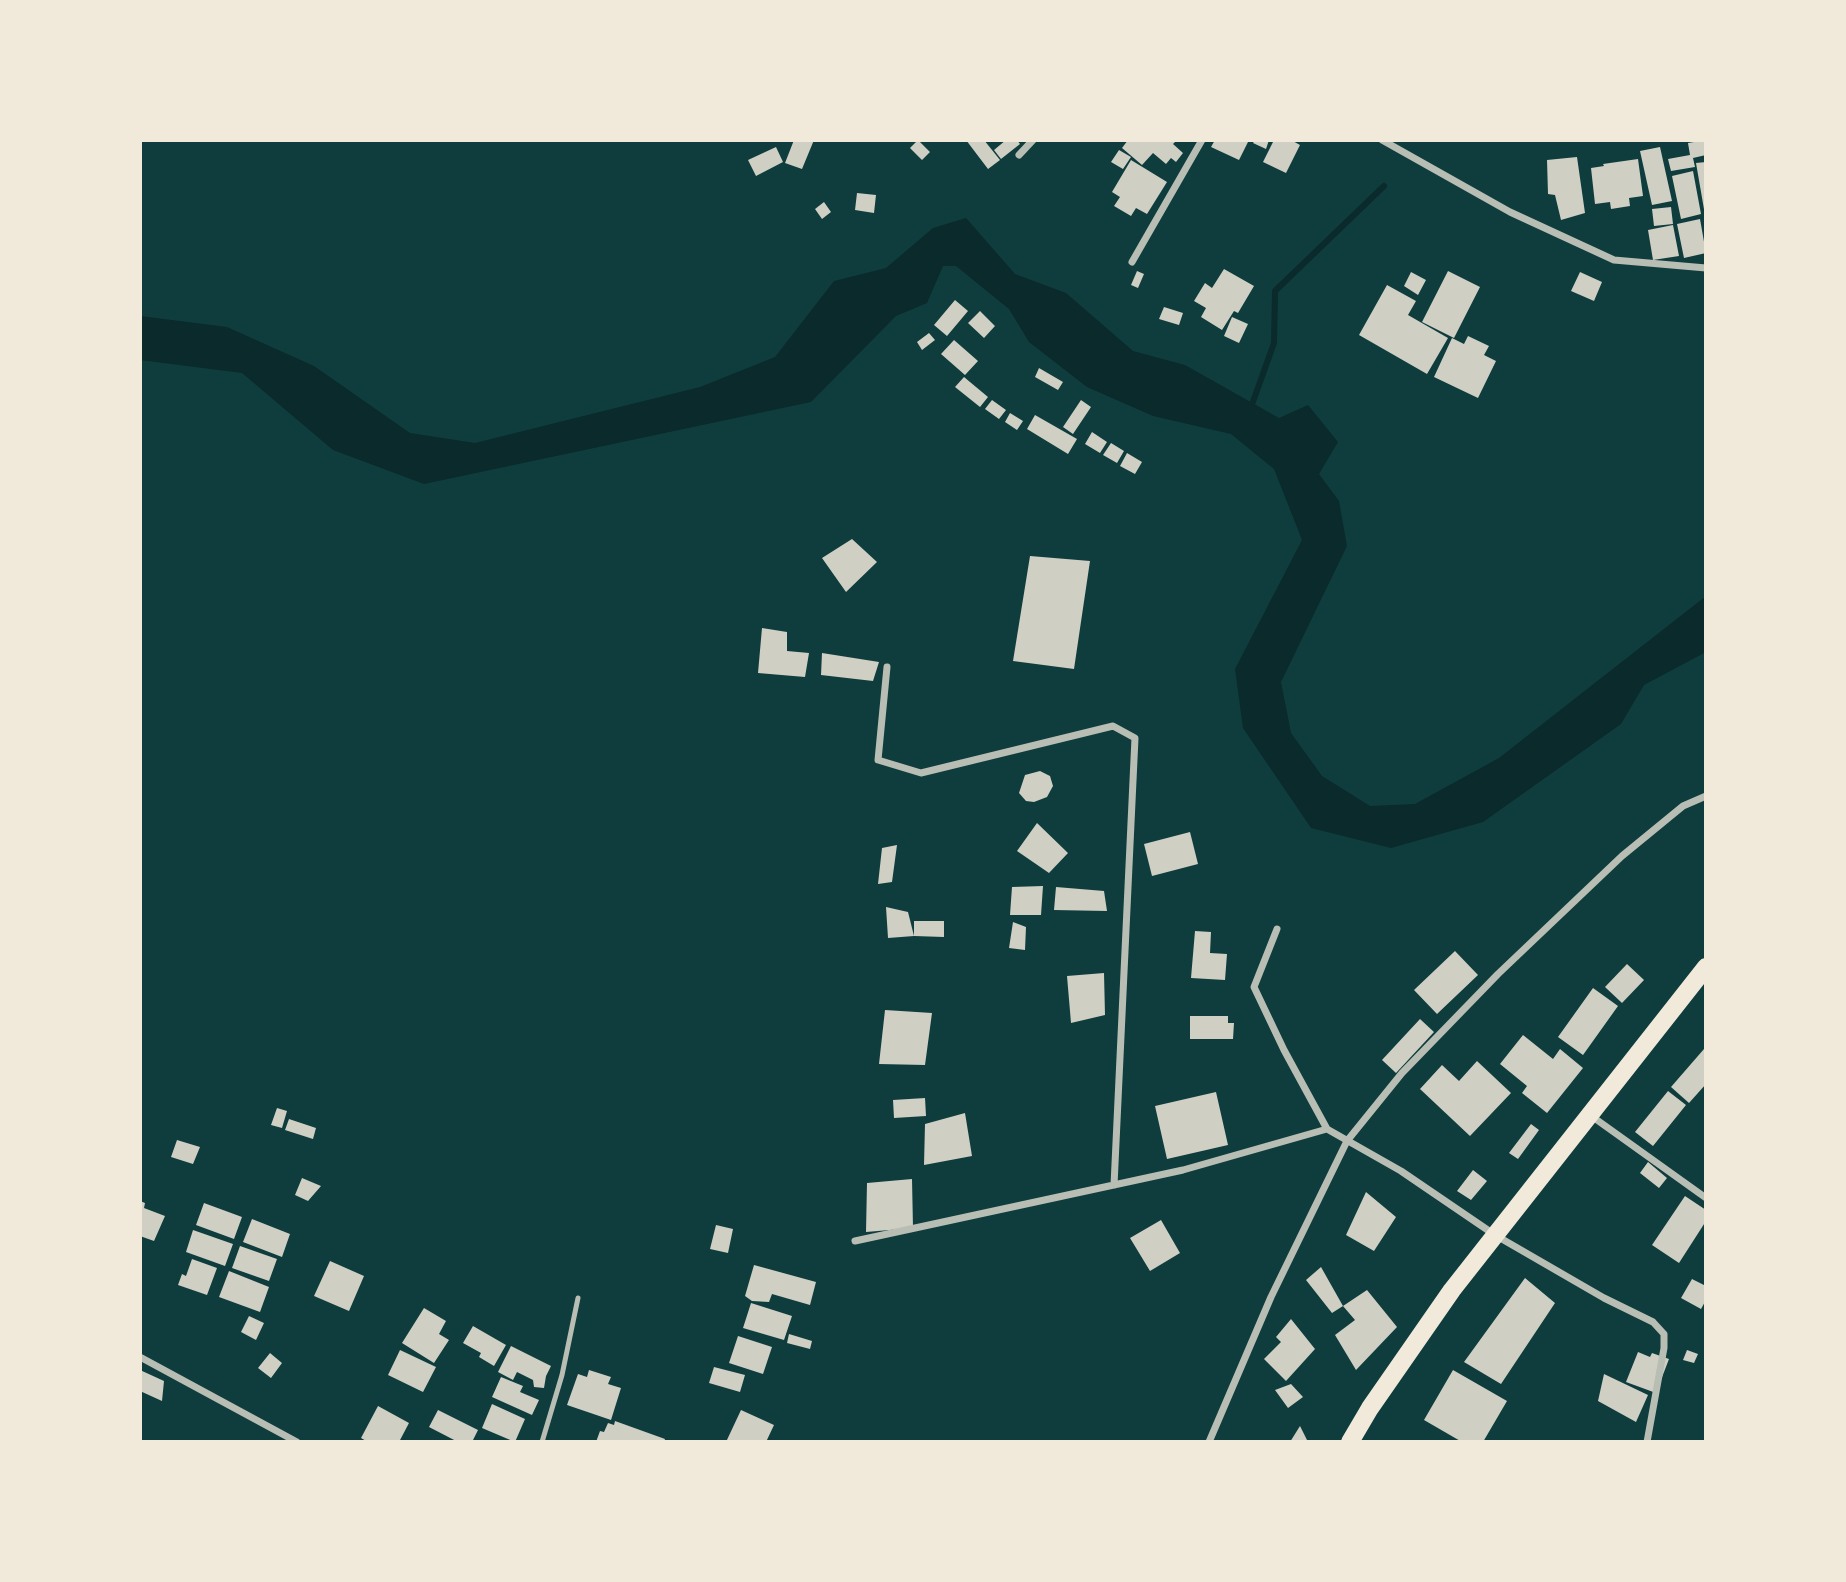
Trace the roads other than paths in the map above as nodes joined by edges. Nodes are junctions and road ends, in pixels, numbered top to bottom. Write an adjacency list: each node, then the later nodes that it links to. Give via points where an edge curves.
1 (1033, 140): 4 (street)
2 (1202, 140): 5 (street)
3 (1382, 140): 6 (street, via 1510,212 1614,260)
4 (1019, 156)
5 (1132, 262)
6 (1706, 268)
7 (887, 667): 14 (street, via 878,760 920,773 1113,726 1135,738)
8 (1706, 796): 13 (street, via 1683,806 1622,856 1497,974 1402,1073)
9 (1276, 929): 12 (street, via 1254,987)
10 (1706, 967): 11 (main road)
11 (1590, 1115): 15 (street); 16 (main road)
12 (1327, 1129): 13 (street); 14 (street)
13 (1347, 1141): 16 (street); 22 (street, via 1271,1297)
14 (1114, 1185): 17 (street)
15 (1706, 1198)
16 (1495, 1234): 23 (main road, via 1437,1311); 24 (street, via 1653,1322 1664,1334)
17 (855, 1241)
18 (578, 1298): 21 (lane)
19 (140, 1357): 20 (street)
20 (297, 1442)
21 (542, 1442)
22 (1209, 1442)
23 (1350, 1442)
24 (1647, 1442)

